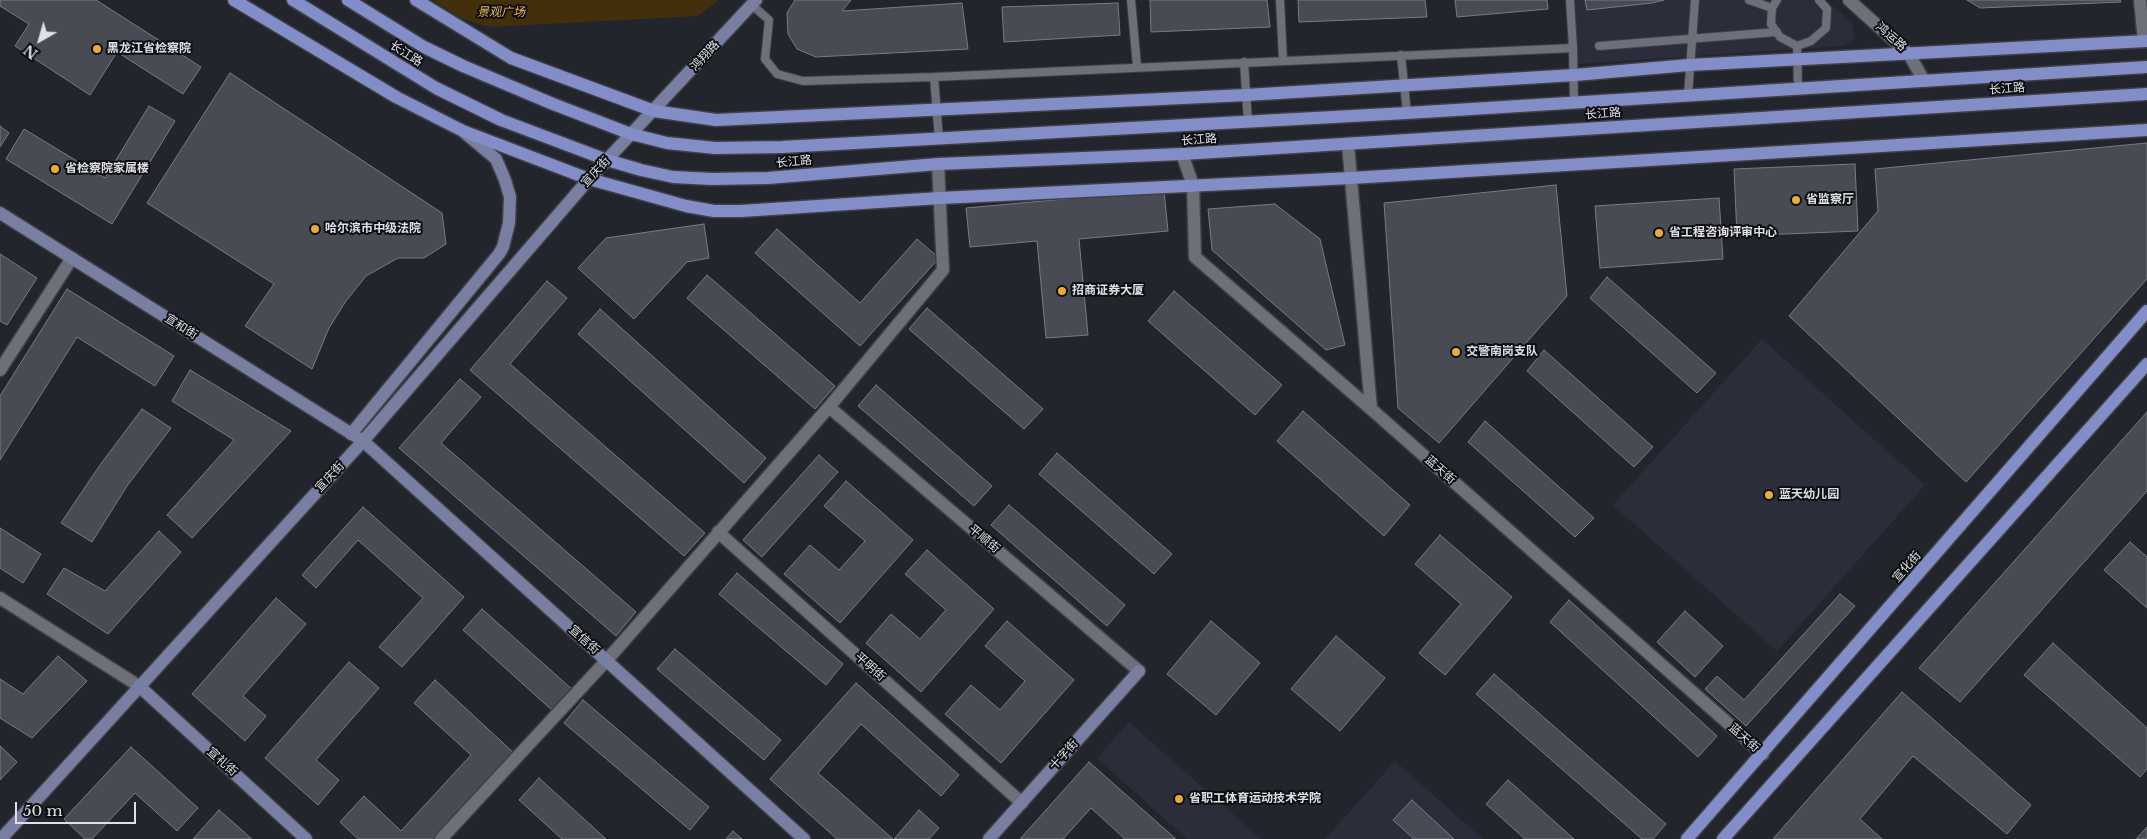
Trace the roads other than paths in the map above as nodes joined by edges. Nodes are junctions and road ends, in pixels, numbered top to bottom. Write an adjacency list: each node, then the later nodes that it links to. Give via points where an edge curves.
1 (234, 0): 44 (main road, via 396,97)
2 (293, 0): 49 (main road, 长江路, via 458,101)
3 (348, 0): 45 (main road, 长江路, via 424,47 463,66)
4 (416, 0): 40 (main road, via 511,58)
5 (1131, 0): 28 (lane)
6 (1280, 0): 25 (lane)
7 (1570, 0): 21 (lane)
8 (1695, 0): 17 (lane)
9 (1749, 0): 15 (lane)
10 (1777, 0): 15 (lane)
11 (1819, 0): 20 (lane, via 1826,9 1826,28 1811,41)
12 (1849, 0): 22 (street, 鸿运路)
13 (2140, 0): 18 (street)
14 (754, 2): 31 (lane, via 769,20 765,59 777,74 803,81); 40 (street, 鸿翔路)
15 (1772, 8): 16 (lane, via 1771,24)
16 (1777, 32): 17 (lane); 20 (lane)
17 (1691, 37): 19 (lane); 27 (lane)
18 (2146, 41): 22 (main road)
19 (1599, 46)
20 (1797, 46): 24 (lane)
21 (1573, 48): 23 (lane); 30 (lane)
22 (1909, 54): 24 (main road); 32 (street, 鸿运路)
23 (1401, 55): 25 (lane); 33 (lane)
24 (1798, 59): 27 (main road); 34 (lane)
25 (1283, 60): 26 (lane)
26 (1244, 62): 28 (lane); 36 (lane)
27 (1689, 65): 30 (main road); 37 (lane)
28 (1137, 66): 31 (lane)
29 (2147, 67): 32 (main road, 长江路)
30 (1575, 75): 33 (main road); 38 (lane)
31 (934, 77): 39 (lane)
32 (1924, 81): 34 (main road, 长江路)
33 (1405, 85): 36 (main road); 41 (lane)
34 (1798, 87): 37 (main road, 长江路)
35 (2147, 94): 47 (main road, 长江路)
36 (1246, 95): 39 (main road); 42 (lane)
37 (1688, 96): 38 (main road, 长江路)
38 (1574, 103): 41 (main road, 长江路)
39 (937, 109): 40 (main road, via 741,120 694,118); 46 (lane)
40 (654, 111): 45 (street, 宣庆街)
41 (1407, 113): 42 (main road, 长江路)
42 (1248, 122): 46 (main road, 长江路)
43 (2147, 130): 51 (main road)
44 (463, 131): 52 (main road); 62 (street, via 496,159 505,180 510,197 509,223 502,247)
45 (631, 134): 46 (main road, 长江路, via 667,143 715,148); 49 (street, 宣庆街)
46 (939, 139)
47 (1348, 144): 48 (main road, 长江路); 51 (street)
48 (1182, 154): 50 (main road, 长江路); 53 (street, 蓝天街)
49 (607, 160): 50 (main road, 长江路, via 673,177 712,179 768,178); 52 (street, 宣庆街)
50 (938, 164): 54 (street)
51 (1351, 178): 53 (main road); 61 (street)
52 (589, 179): 54 (main road, via 714,211); 63 (street, 宣庆街)
53 (1193, 185): 54 (main road); 61 (street, 蓝天街, via 1196,257)
54 (940, 198): 60 (street, via 943,270)
55 (0, 213): 56 (street, 宣和街)
56 (72, 258): 59 (street); 62 (street, 宣和街)
57 (2147, 312): 69 (main road, 宣化街)
58 (2147, 364): 77 (main road)
59 (0, 370)
60 (829, 407): 64 (street); 67 (street, 平顺街)
61 (1371, 409): 69 (street, 蓝天街)
62 (351, 434): 63 (street, 宣和街)
63 (363, 442): 66 (street, 宣信街); 68 (street, 宣庆街)
64 (718, 532): 66 (street); 70 (street, 平明街)
65 (0, 598): 68 (street)
66 (607, 660): 73 (street); 74 (street, 宣信街)
67 (1139, 671): 70 (street, 十字街)
68 (139, 686): 71 (street, 宣庆街); 72 (street, 宣礼街)
69 (1762, 754): 76 (main road, 宣化街)
70 (1022, 803): 75 (street, 十字街)
71 (1, 839)
72 (306, 839)
73 (441, 839)
74 (804, 839)
75 (990, 839)
76 (1687, 839)
77 (1723, 839)

